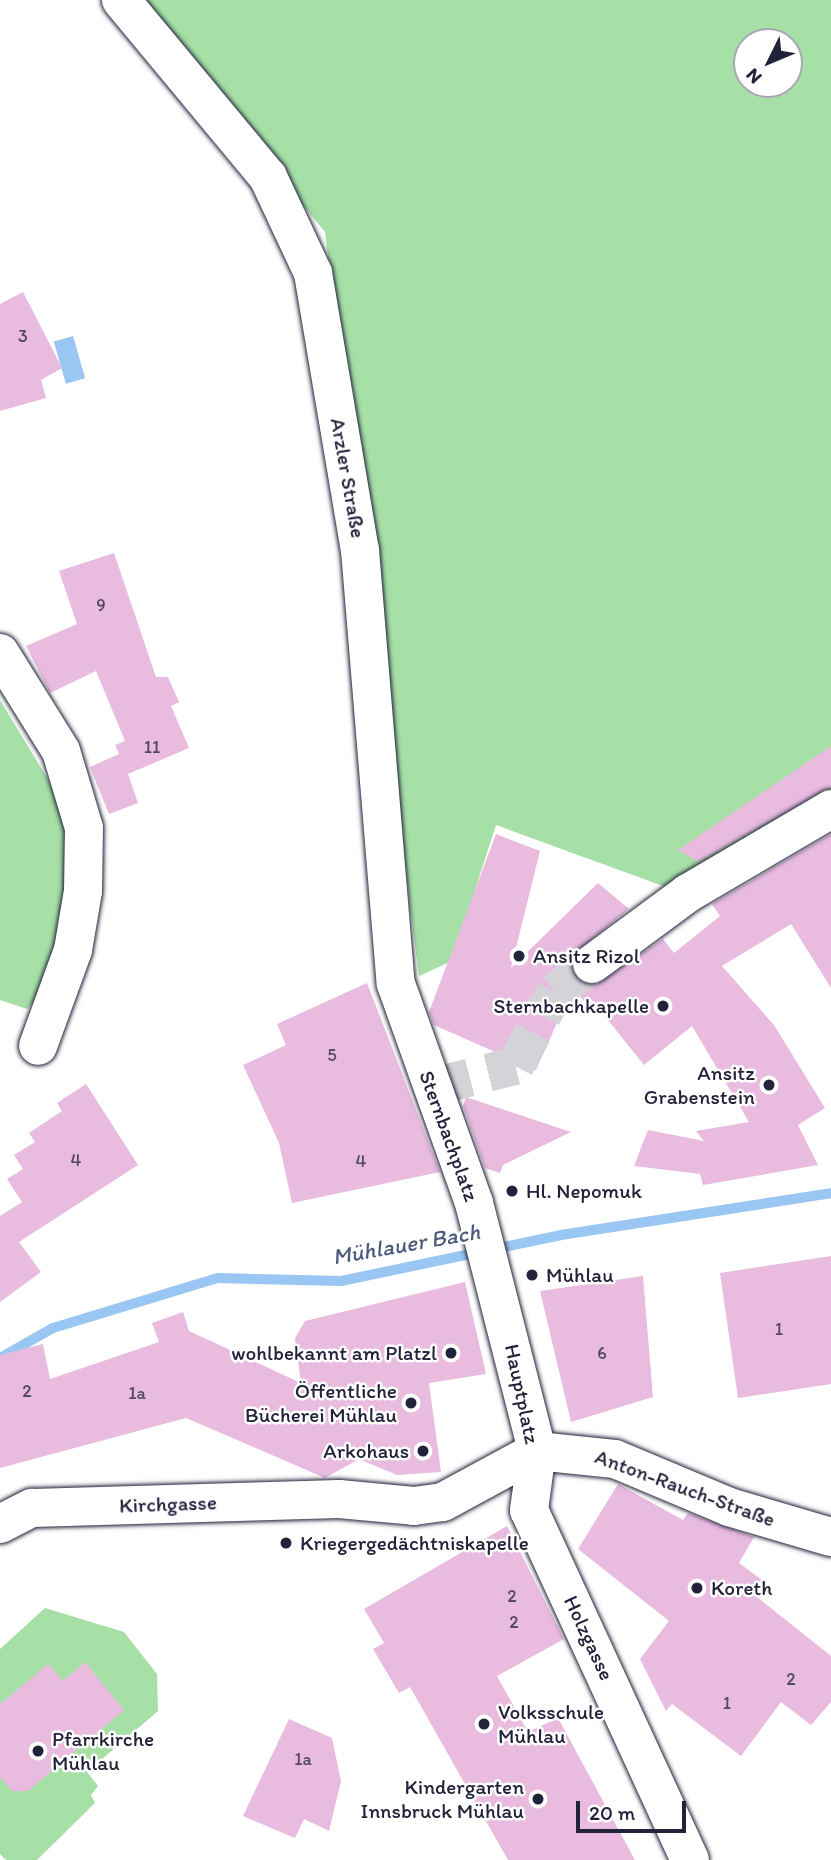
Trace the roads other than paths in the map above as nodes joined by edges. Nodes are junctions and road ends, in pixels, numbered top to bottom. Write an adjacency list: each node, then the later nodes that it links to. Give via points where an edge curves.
1 (121, 0): 5 (main road, Arzler Straße, via 268,177 313,273 360,550 396,984)
2 (0, 653): 6 (main road, via 58,744 84,828 83,891 73,950)
3 (831, 809): 4 (main road, via 688,893)
4 (592, 964)
5 (404, 1018): 7 (main road, Sternbachplatz, via 474,1203)
6 (38, 1046)
7 (500, 1296): 8 (main road, Hauptplatz)
8 (537, 1451): 9 (main road, Hauptplatz, via 443,1502 414,1506); 11 (main road, Anton-Rauch-Straße, via 615,1459 729,1507); 12 (main road, Holzgasse, via 528,1510)
9 (339, 1499): 10 (main road, Kirchgasse, via 32,1508)
10 (0, 1524)
11 (831, 1537)
12 (690, 1860)

